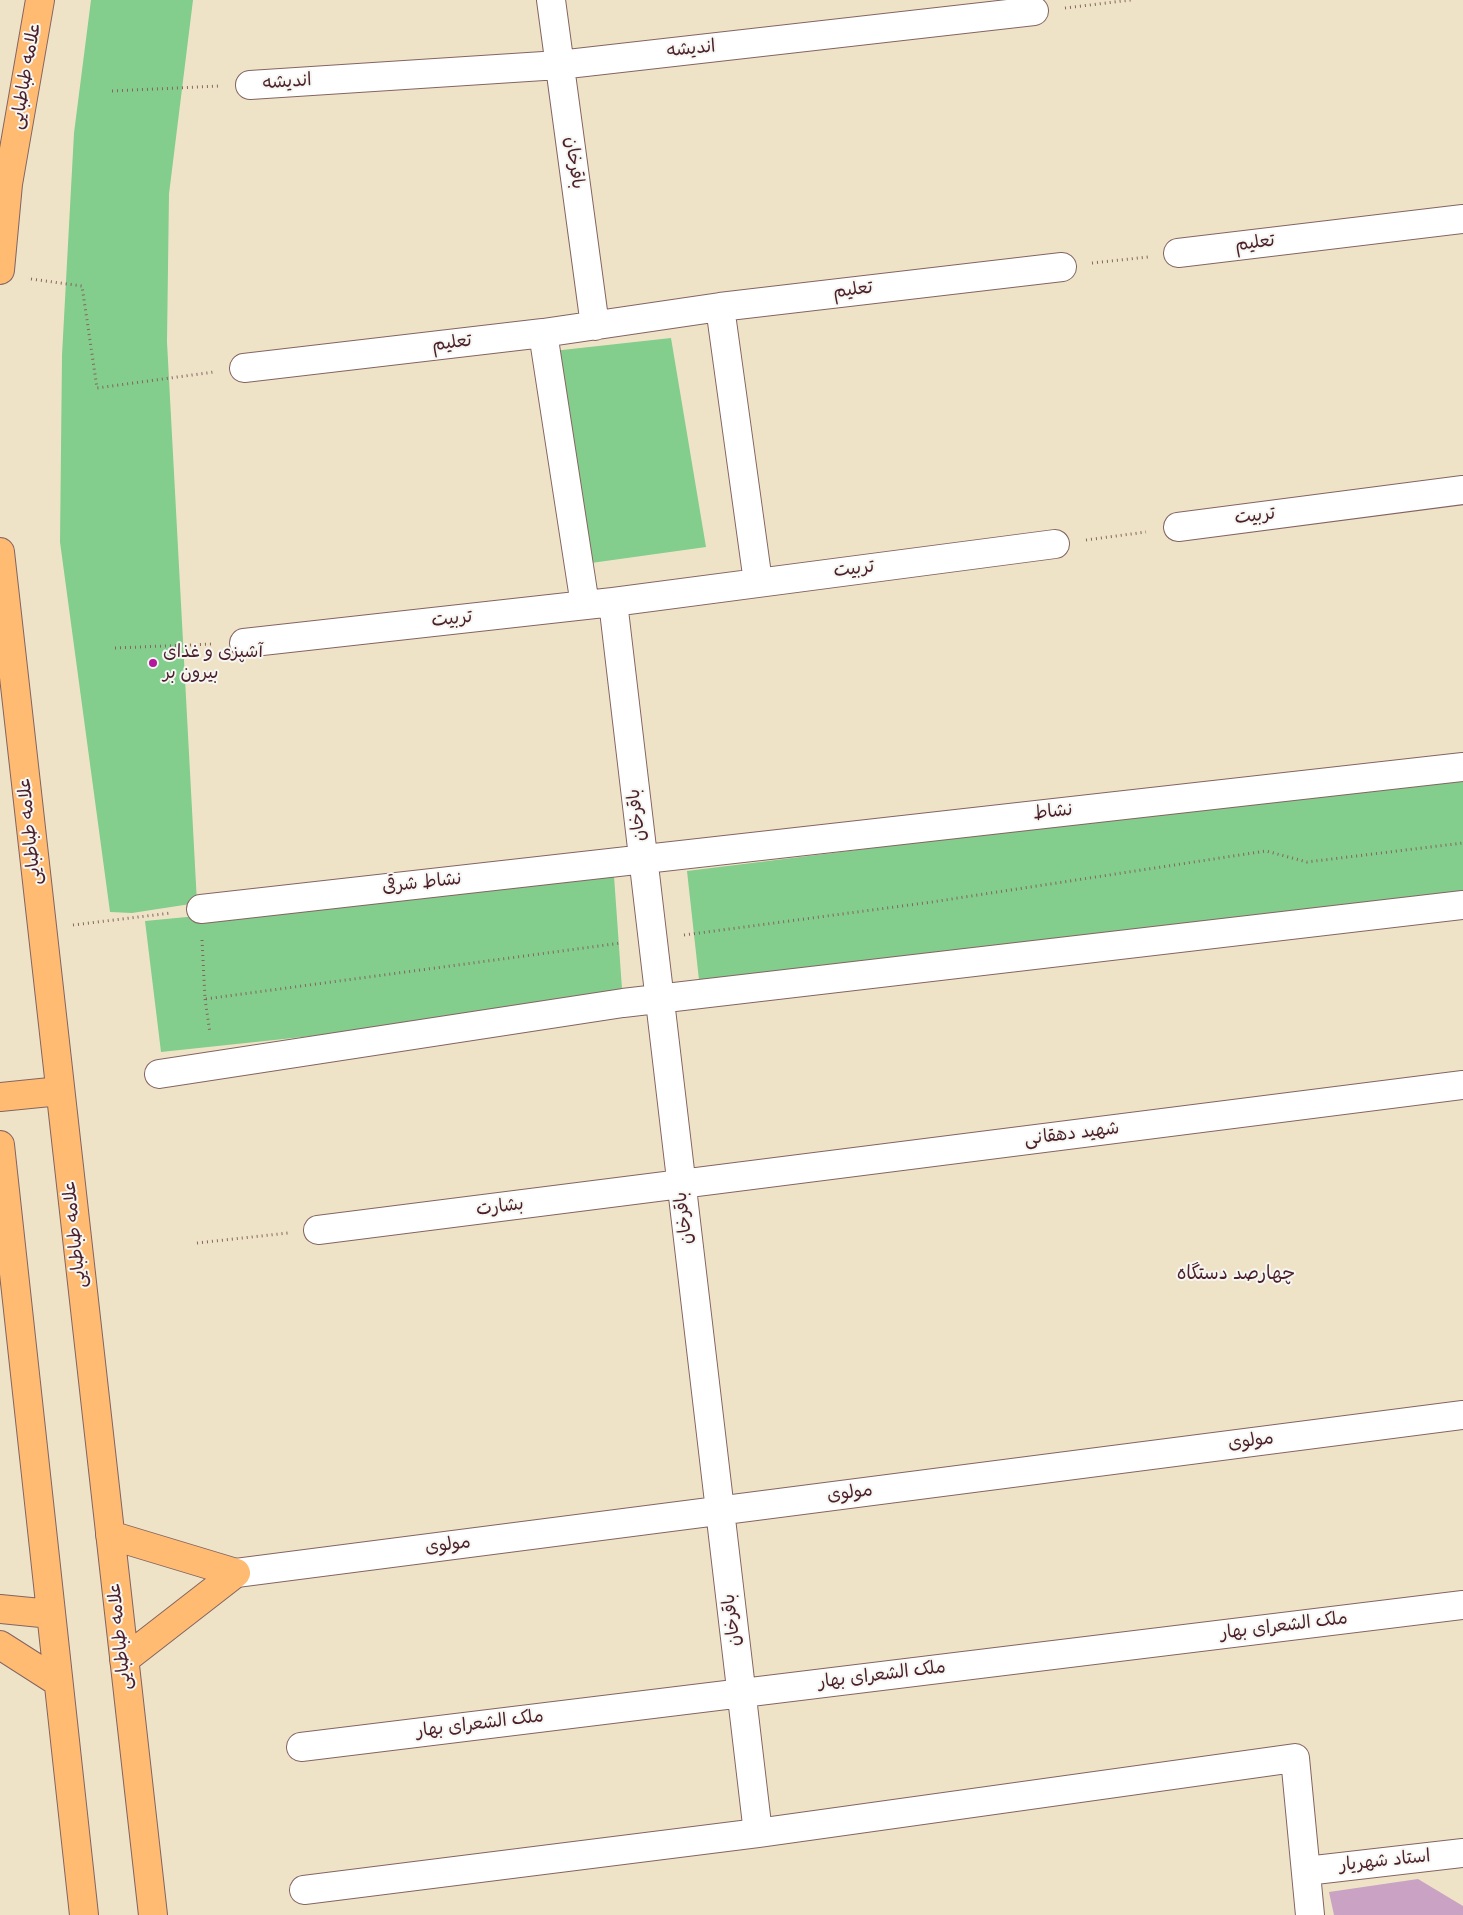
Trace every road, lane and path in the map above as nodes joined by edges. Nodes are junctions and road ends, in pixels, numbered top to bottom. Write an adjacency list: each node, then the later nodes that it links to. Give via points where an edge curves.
1 (40, 0): 11 (main road, علامه طباطبایی, via 8,184)
2 (551, 0): 5 (street, باقرخان)
3 (1130, 0): 4 (path)
4 (1034, 11): 5 (street, اندیشه)
5 (560, 65): 6 (street, اندیشه); 14 (street, باقرخان)
6 (250, 85): 7 (path)
7 (112, 91)
8 (1463, 219): 9 (street, تعلیم)
9 (1178, 253): 10 (path)
10 (1062, 267): 13 (street, تعلیم)
11 (0, 270)
12 (28, 278): 16 (path, via 82,286 96,388)
13 (720, 307): 14 (street, تعلیم); 21 (street)
14 (596, 326): 15 (street, تعلیم)
15 (543, 333): 16 (street, تعلیم); 23 (street)
16 (244, 368)
17 (1463, 490): 18 (street, تربیت)
18 (1178, 527): 19 (path)
19 (1055, 544): 21 (street, تربیت)
20 (0, 552): 31 (main road, علامه طباطبایی)
21 (758, 582): 22 (street, تربیت)
22 (613, 602): 23 (street, تربیت); 28 (street, باقرخان)
23 (585, 605): 24 (street, تربیت)
24 (244, 643): 25 (path)
25 (115, 648)
26 (1463, 767): 28 (street, نشاط)
27 (1463, 843): 32 (path, via 1307,862 1266,851 932,902)
28 (643, 859): 30 (street, نشاط شرقی); 32 (street, باقرخان)
29 (1463, 905): 33 (street)
30 (201, 909): 31 (path); 32 (path, via 205,999)
31 (42, 929): 36 (main road, علامه طباطبایی)
32 (652, 939): 33 (street, باقرخان)
33 (659, 999): 34 (street); 39 (street, باقرخان)
34 (160, 1074)
35 (1463, 1085): 39 (street, شهید دهقانی)
36 (60, 1091): 37 (main road); 44 (main road, علامه طباطبایی)
37 (0, 1097)
38 (0, 1145): 48 (main road)
39 (682, 1185): 40 (street, بشارت); 43 (street, باقرخان)
40 (318, 1230): 41 (path)
41 (197, 1244)
42 (1463, 1415): 43 (street, مولوی)
43 (720, 1511): 45 (street, مولوی); 52 (street, باقرخان)
44 (110, 1535): 45 (main road); 50 (main road, علامه طباطبایی)
45 (236, 1573): 50 (main road)
46 (1463, 1605): 52 (street, ملک الشعرای بهار)
47 (0, 1609): 48 (main road)
48 (51, 1614): 51 (main road)
49 (0, 1645): 51 (main road)
50 (124, 1660): 59 (main road, علامه طباطبایی)
51 (58, 1682): 58 (main road)
52 (741, 1693): 53 (street, ملک الشعرای بهار); 54 (street, باقرخان)
53 (300, 1747)
54 (758, 1833): 56 (street, via 1296,1758); 57 (street)
55 (1463, 1853): 56 (street, استاد شهریار)
56 (1306, 1871): 60 (street)
57 (304, 1890)
58 (84, 1915)
59 (153, 1915)
60 (1310, 1915)

